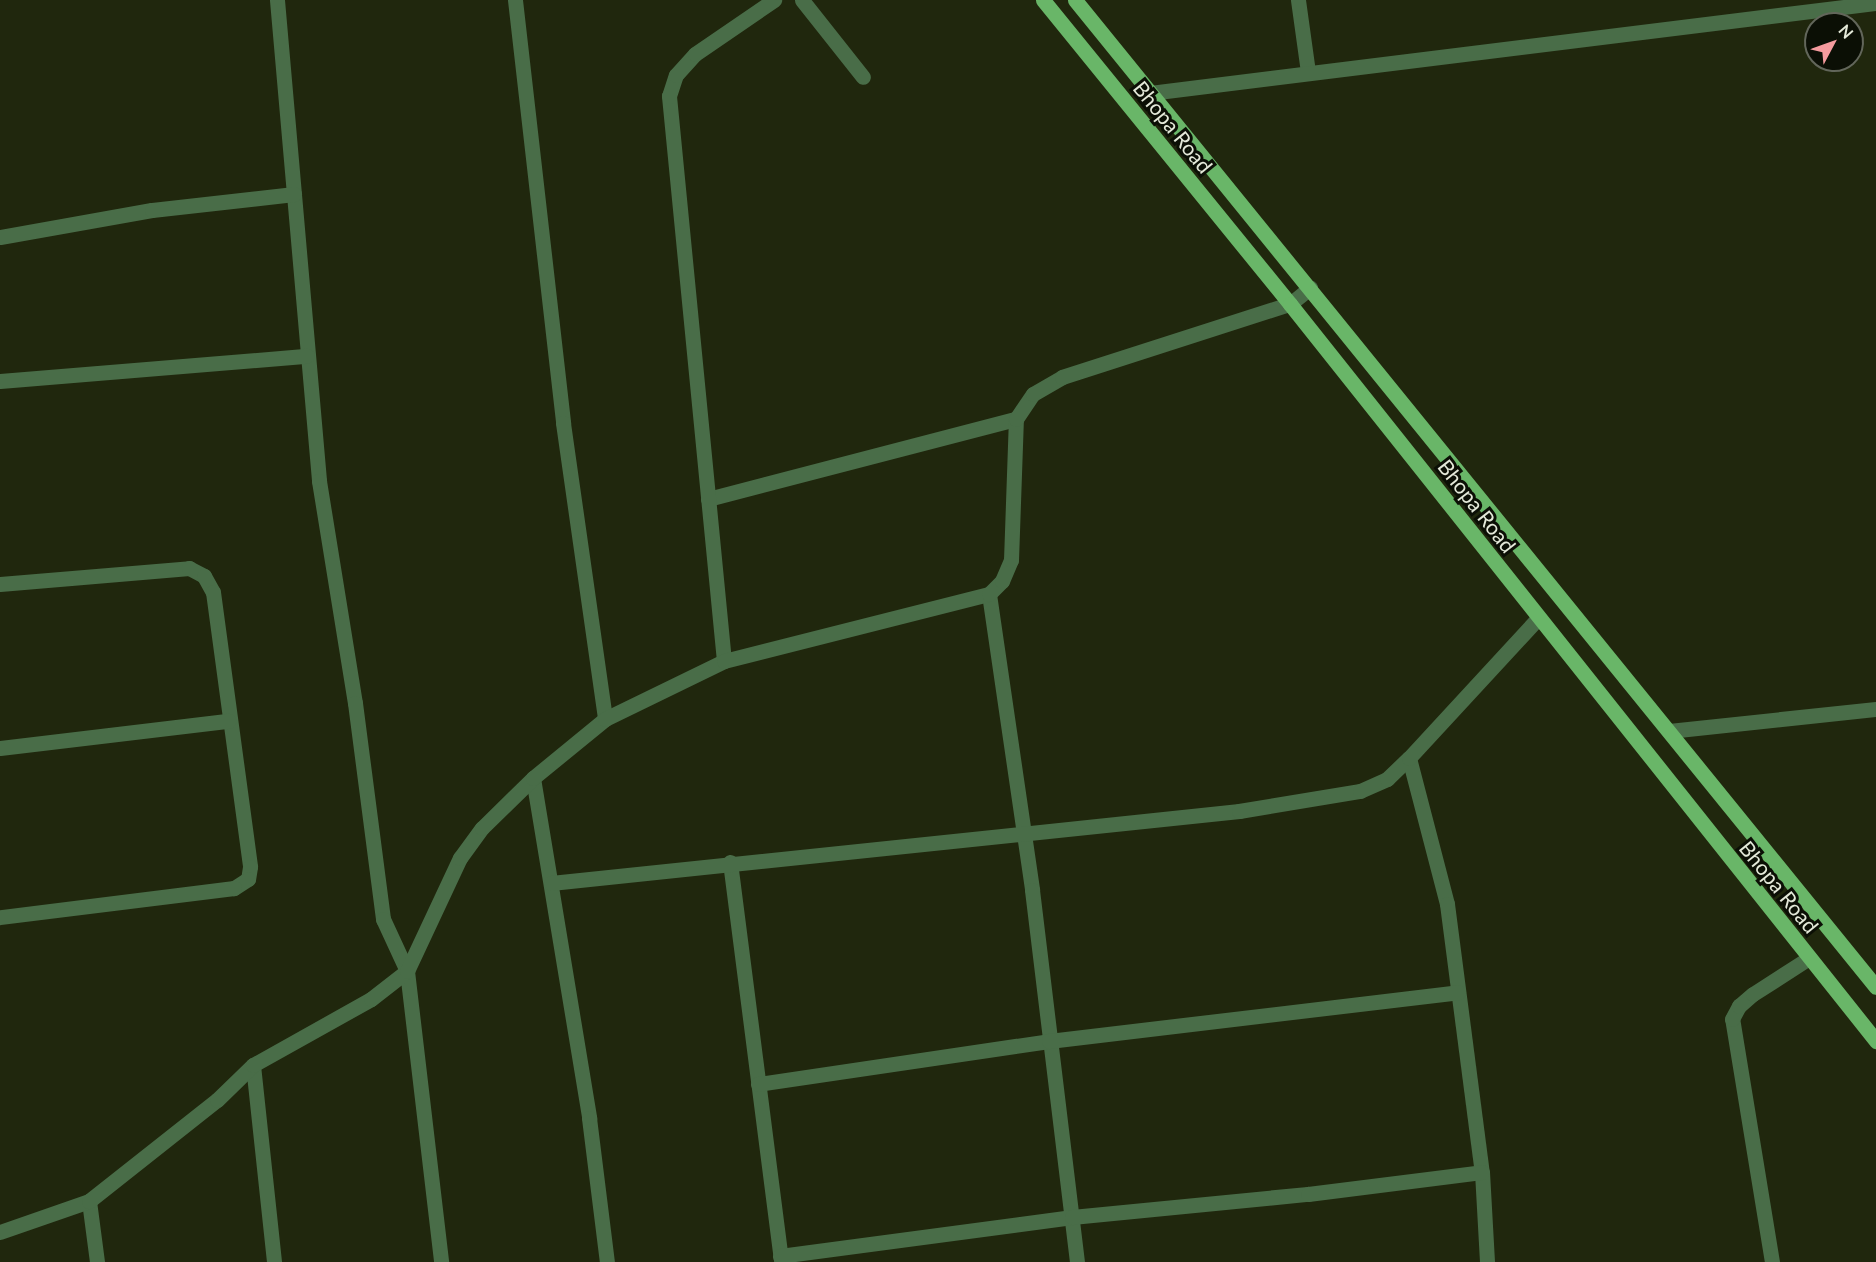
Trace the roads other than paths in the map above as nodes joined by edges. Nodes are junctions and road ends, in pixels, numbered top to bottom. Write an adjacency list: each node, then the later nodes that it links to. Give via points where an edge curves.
1 (277, 0): 13 (street)
2 (515, 0): 26 (street, via 563,423)
3 (774, 0): 20 (street, via 695,54 676,75 669,96)
4 (802, 0): 11 (street)
5 (1043, 0): 16 (main road, Bhopa Road)
6 (1075, 0): 12 (main road, Bhopa Road)
7 (1298, 0): 10 (street)
8 (1845, 3): 9 (street); 10 (street)
9 (1876, 3)
10 (1308, 72): 12 (street)
11 (863, 77)
12 (1150, 93): 15 (main road, Bhopa Road)
13 (294, 194): 14 (street, via 152,210); 17 (street)
14 (0, 237)
15 (1310, 288): 16 (street); 28 (main road, Bhopa Road)
16 (1290, 304): 19 (street, via 1062,377 1033,394); 23 (main road, Bhopa Road)
17 (307, 356): 18 (street); 37 (street, via 319,482 355,703 379,896 383,920)
18 (0, 381)
19 (1016, 419): 20 (street); 22 (street, via 1011,560 1002,581)
20 (708, 499): 24 (street)
21 (0, 584): 27 (street, via 189,568 204,576 213,592)
22 (988, 594): 24 (street); 32 (street)
23 (1538, 618): 30 (street); 36 (main road, Bhopa Road)
24 (724, 661): 26 (street)
25 (1876, 709): 28 (street)
26 (605, 719): 31 (street)
27 (228, 721): 29 (street); 35 (street, via 250,867 242,885)
28 (1669, 730): 38 (main road, Bhopa Road)
29 (0, 748)
30 (1409, 758): 32 (street, via 1387,779 1360,790 1239,811); 39 (street, via 1447,904)
31 (534, 778): 34 (street); 37 (street, via 482,828 460,858)
32 (1023, 832): 33 (street); 40 (street)
33 (730, 862): 34 (street); 43 (street)
34 (551, 883): 52 (street, via 589,1118)
35 (0, 917)
36 (1809, 958): 41 (main road, Bhopa Road); 55 (street, via 1753,994 1739,1006 1732,1019)
37 (407, 971): 42 (street, via 371,999); 51 (street)
38 (1876, 987)
39 (1458, 992): 40 (street); 44 (street)
40 (1048, 1041): 43 (street); 46 (street)
41 (1876, 1041)
42 (253, 1065): 45 (street, via 217,1100); 50 (street)
43 (758, 1084): 48 (street)
44 (1482, 1172): 46 (street); 54 (street)
45 (89, 1201): 47 (street); 49 (street)
46 (1072, 1217): 48 (street); 53 (street)
47 (0, 1232)
48 (781, 1259)
49 (96, 1262)
50 (274, 1262)
51 (441, 1262)
52 (607, 1262)
53 (1077, 1262)
54 (1487, 1262)
55 (1772, 1262)

